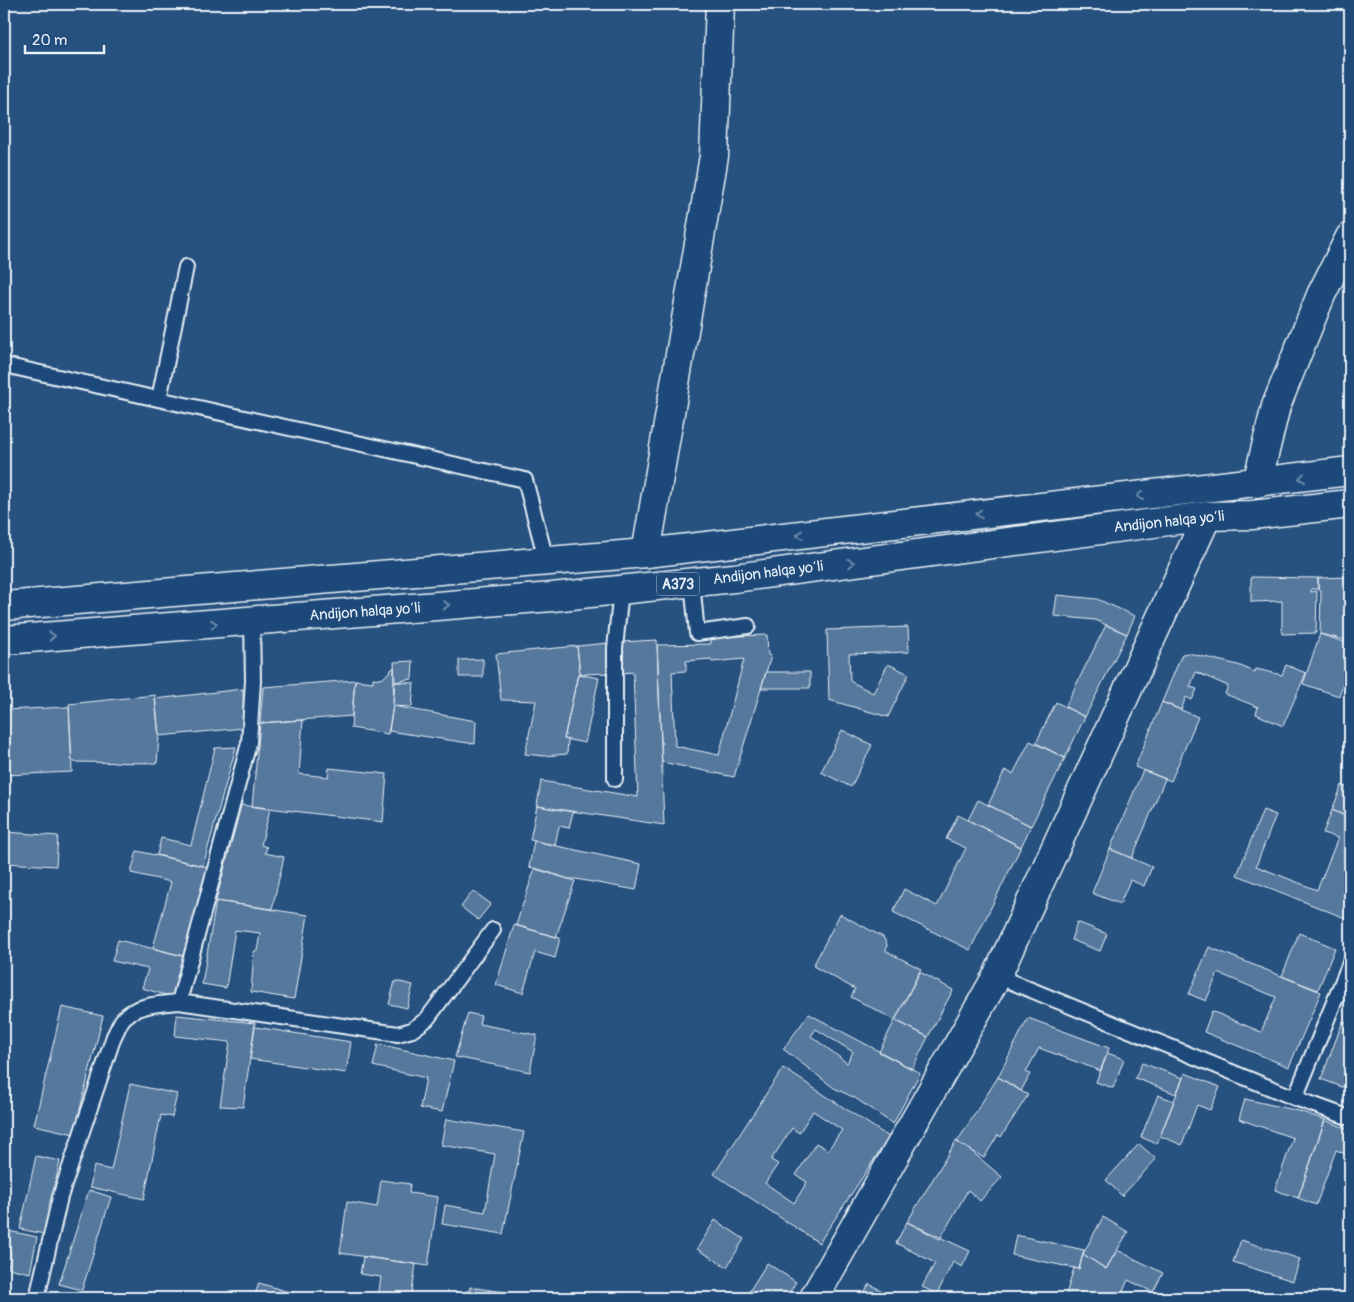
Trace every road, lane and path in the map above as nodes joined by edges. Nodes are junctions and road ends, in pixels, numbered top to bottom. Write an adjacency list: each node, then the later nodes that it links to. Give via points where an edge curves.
1 (720, 4): 10 (main road, via 714,156)
2 (1350, 237): 7 (main road, via 1321,295 1276,406)
3 (186, 267): 5 (lane)
4 (4, 365): 5 (lane)
5 (159, 399): 11 (lane, via 524,480)
6 (1350, 472): 7 (main road, Andijon halqa yo‘li / A373, one-way to 7)
7 (1257, 483): 10 (main road, Andijon halqa yo‘li / A373, one-way to 10)
8 (1350, 504): 9 (main road, Andijon halqa yo‘li / A373, via 1252,515)
9 (1207, 516): 12 (main road, Andijon halqa yo‘li / A373, one-way to 9); 21 (main road)
10 (646, 553): 11 (main road, Andijon halqa yo‘li / A373)
11 (547, 563): 14 (main road, Andijon halqa yo‘li / A373)
12 (692, 582): 13 (main road, Andijon halqa yo‘li / A373); 16 (lane, via 697,634)
13 (621, 590): 15 (main road, Andijon halqa yo‘li / A373, one-way to 13); 18 (lane, via 615,648)
14 (4, 606)
15 (252, 621): 17 (main road, Andijon halqa yo‘li / A373, one-way to 15); 22 (lane, via 249,743)
16 (748, 626)
17 (4, 640)
18 (615, 779)
19 (494, 930): 22 (lane, via 427,1019 412,1030 398,1034)
20 (1350, 963): 23 (lane)
21 (997, 976): 23 (lane); 26 (main road)
22 (179, 1002): 25 (lane, via 137,1010 124,1018 114,1036 60,1197)
23 (1295, 1098): 24 (lane)
24 (1350, 1118)
25 (37, 1298)
26 (814, 1298)

